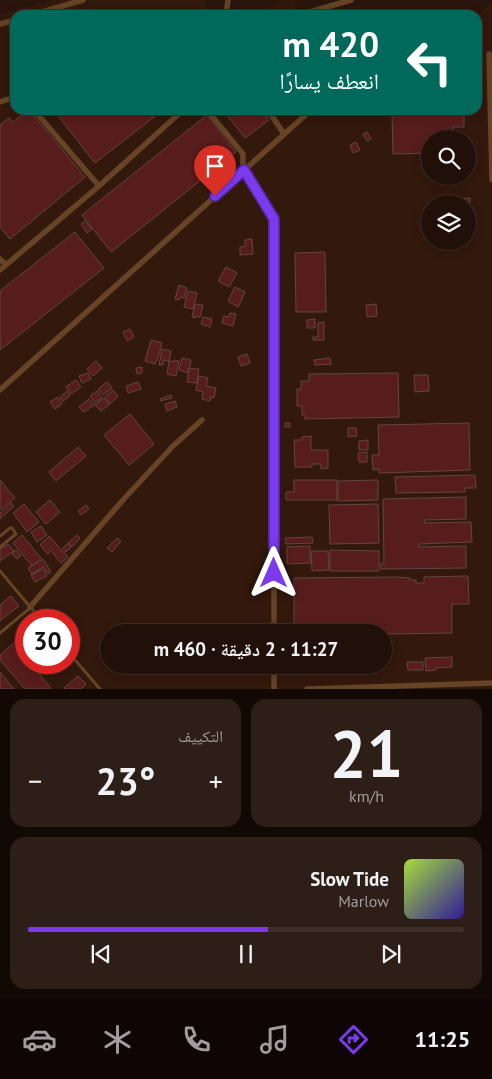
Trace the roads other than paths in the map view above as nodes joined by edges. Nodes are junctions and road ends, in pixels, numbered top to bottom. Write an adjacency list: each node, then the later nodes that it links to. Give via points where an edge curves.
1 (56, 0): 4 (street)
2 (83, 0): 4 (street)
3 (350, 0): 6 (street)
4 (63, 6): 5 (street)
5 (49, 10)
6 (316, 10)
7 (489, 54): 15 (street)
8 (38, 115): 16 (street)
9 (177, 115): 16 (street)
10 (211, 115): 14 (street, via 244,154)
11 (271, 115): 13 (street)
12 (305, 115): 13 (street)
13 (284, 134): 14 (street)
14 (244, 170): 20 (street); 26 (street, via 274,219)
15 (492, 180)
16 (99, 186): 18 (street)
17 (0, 259): 18 (street)
18 (6, 265): 19 (street)
19 (0, 270)
20 (0, 390)
21 (202, 420): 25 (street, via 123,500)
22 (0, 536): 23 (lane, via 10,528 16,534)
23 (0, 547)
24 (0, 571): 25 (lane)
25 (30, 608): 27 (lane)
26 (274, 624)
27 (0, 633)
28 (80, 666): 31 (lane)
29 (274, 674): 32 (street)
30 (492, 683): 33 (street)
31 (100, 689)
32 (274, 689)
33 (307, 689)

